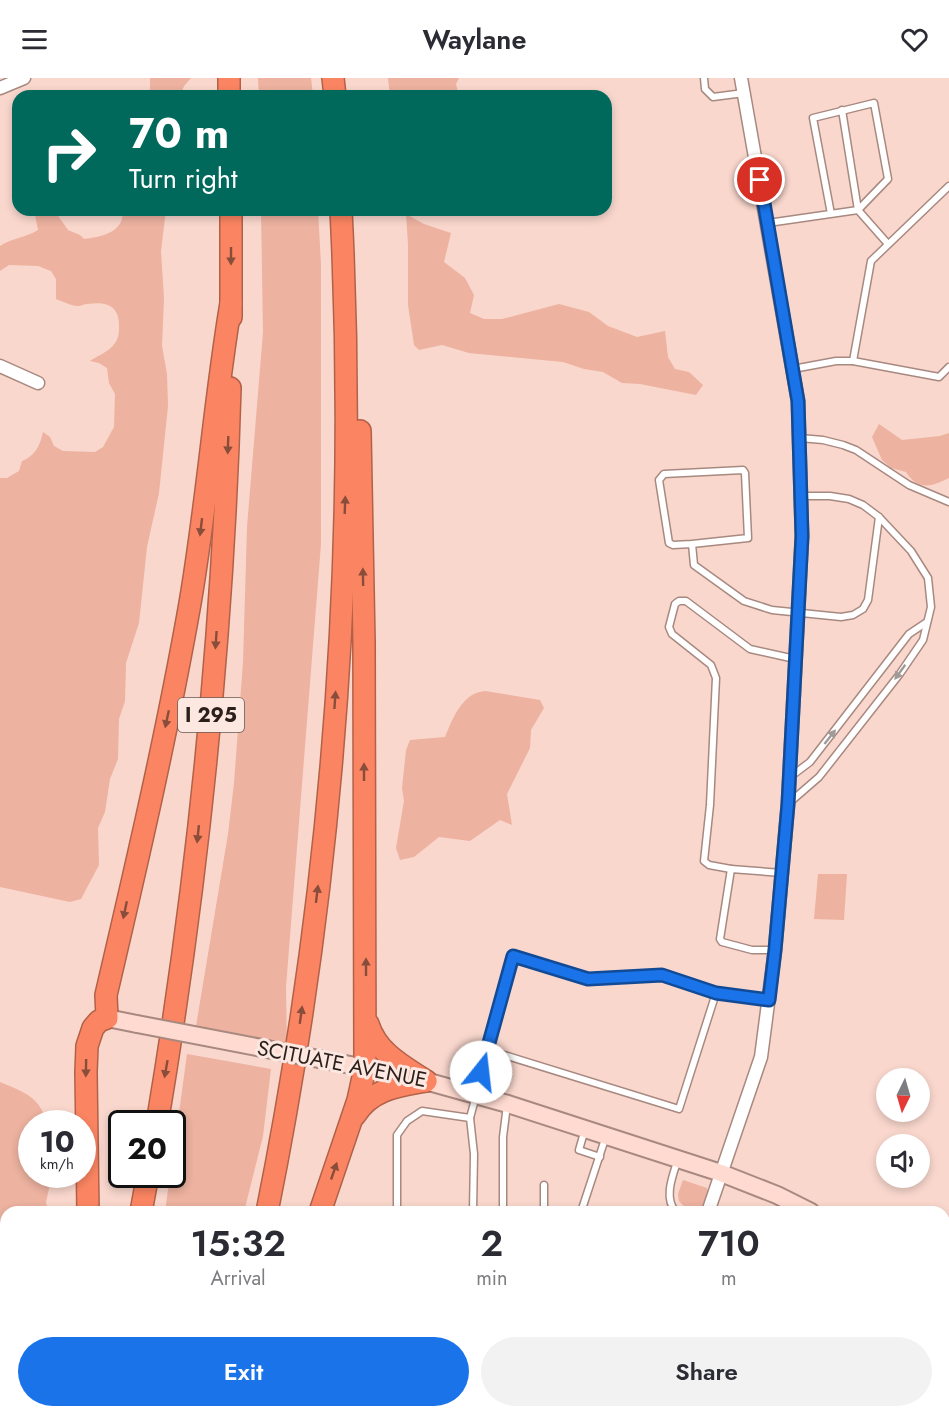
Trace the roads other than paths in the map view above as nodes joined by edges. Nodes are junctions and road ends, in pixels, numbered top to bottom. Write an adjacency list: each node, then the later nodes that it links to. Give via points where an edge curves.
1 (24, 78): 4 (street)
2 (704, 78): 5 (lane, via 705,89 713,97)
3 (741, 78): 5 (street)
4 (0, 88)
5 (744, 93): 12 (street)
6 (842, 110): 8 (lane); 8 (lane, via 874,103 888,179); 9 (lane, via 813,117)
7 (949, 186): 13 (lane)
8 (858, 210): 9 (lane); 13 (lane)
9 (831, 214): 12 (lane)
10 (231, 216): 15 (highway, I 295, one-way to 15)
11 (341, 216): 14 (highway)
12 (768, 224): 19 (street)
13 (888, 244): 16 (lane, via 871,261)
14 (343, 255): 36 (highway, one-way to 14, via 360,430 354,324); 55 (highway, one-way to 14, via 304,993 332,748 345,502)
15 (231, 303): 37 (highway, one-way to 37, via 189,608 106,995); 43 (highway, I 295, one-way to 43, via 225,511 209,728 186,936)
16 (853, 361): 18 (lane, via 939,376); 19 (lane)
17 (0, 366): 20 (street)
18 (949, 367)
19 (793, 369): 21 (street)
20 (38, 382)
21 (799, 438): 22 (street); 23 (lane, via 823,440 855,450 909,485)
22 (800, 496): 24 (lane, via 849,499); 26 (street, via 802,536)
23 (949, 502)
24 (879, 517): 26 (lane, via 868,600 863,609 841,617); 27 (lane, via 910,550 928,578 931,607)
25 (692, 544): 25 (lane, via 748,538 743,470 660,476 669,543); 26 (lane, via 694,565 744,601)
26 (797, 613): 28 (street)
27 (927, 622): 29 (lane, one-way to 27, via 810,762 909,634); 30 (lane, one-way to 30, via 923,640 899,675 819,777)
28 (795, 659): 29 (street); 31 (lane, via 750,649 686,601 675,604 669,627 672,634 711,665 716,678 704,861)
29 (789, 778): 30 (street)
30 (788, 804): 32 (street)
31 (731, 869): 32 (lane); 33 (lane, via 720,939 752,950)
32 (782, 873): 33 (street)
33 (775, 950): 35 (street)
34 (716, 993): 35 (lane); 38 (lane, via 662,975 588,979 513,956); 38 (lane, via 679,1109)
35 (769, 1000): 50 (street, via 761,1057)
36 (366, 1010): 39 (highway); 40 (highway, via 370,1031 380,1048)
37 (107, 1018): 39 (main road, SCITUATE AVENUE, bridge); 53 (highway, one-way to 53, via 93,1028 87,1046)
38 (488, 1050): 41 (lane)
39 (365, 1068): 40 (main road, SCITUATE AVENUE); 45 (highway)
40 (426, 1081): 41 (main road, SCITUATE AVENUE); 45 (highway, via 373,1095 359,1108)
41 (475, 1094): 42 (main road, SCITUATE AVENUE); 44 (lane)
42 (507, 1104): 46 (main road, SCITUATE AVENUE); 59 (lane)
43 (159, 1110)
44 (470, 1118): 57 (lane, via 422,1111 407,1121 397,1135); 58 (lane)
45 (348, 1129): 56 (highway, one-way to 45)
46 (585, 1129): 47 (main road, SCITUATE AVENUE); 48 (lane, via 579,1150)
47 (606, 1136): 48 (lane); 49 (main road, SCITUATE AVENUE)
48 (600, 1157): 61 (lane)
49 (678, 1158): 50 (main road, SCITUATE AVENUE); 62 (lane, via 670,1185)
50 (721, 1173): 63 (street); 64 (main road, SCITUATE AVENUE)
51 (544, 1185): 60 (lane)
52 (145, 1188): 54 (highway)
53 (88, 1206)
54 (142, 1206)
55 (268, 1206)
56 (322, 1206)
57 (397, 1206)
58 (473, 1206)
59 (503, 1206)
60 (544, 1206)
61 (583, 1206)
62 (671, 1206)
63 (710, 1206)
64 (799, 1206)

